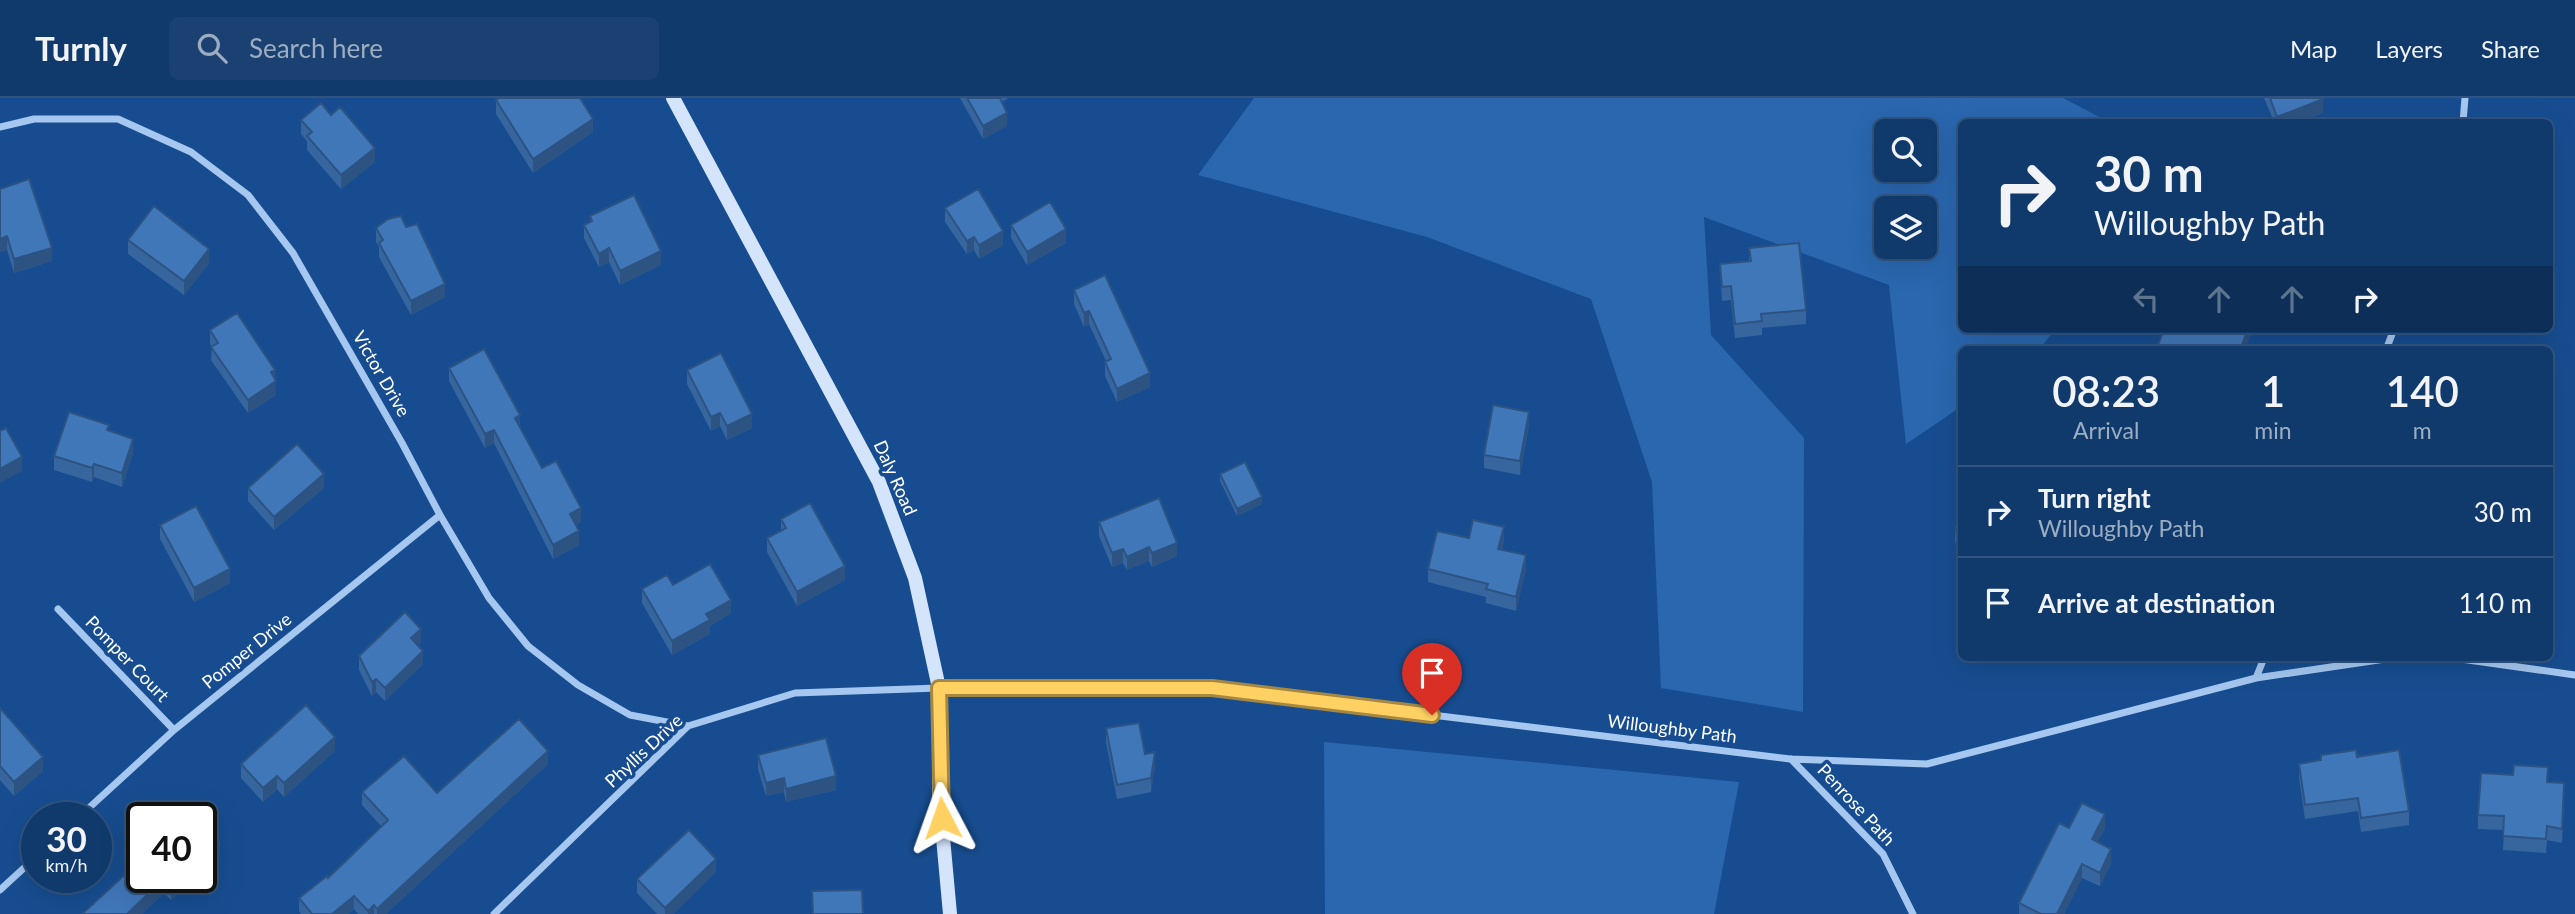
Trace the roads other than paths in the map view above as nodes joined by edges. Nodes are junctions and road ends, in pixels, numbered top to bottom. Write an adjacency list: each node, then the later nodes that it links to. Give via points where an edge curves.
1 (673, 98): 12 (street, Daly Road, via 879,482 915,578)
2 (2465, 98): 3 (street)
3 (2463, 119)
4 (0, 127): 5 (street, Victor Drive, via 34,119 118,119 191,152 248,195 293,253)
5 (440, 515): 13 (street, Victor Drive, via 489,598 528,646 578,685 630,715); 14 (street, Pomper Drive)
6 (58, 609): 14 (street, Pomper Court)
7 (2263, 661): 11 (street)
8 (2372, 661): 11 (street, Willoughby Path)
9 (2474, 661): 10 (street)
10 (2575, 676)
11 (2256, 678): 15 (street, Willoughby Path, via 1927,764)
12 (939, 688): 13 (street, Phyllis Drive, via 795,693); 15 (street, Willoughby Path, via 1212,688); 20 (street, Daly Road, via 939,794)
13 (688, 726): 19 (street, Phyllis Drive)
14 (174, 730): 16 (street, Pomper Drive)
15 (1790, 759): 21 (street, Penrose Path, via 1883,854)
16 (95, 802)
17 (21, 871): 18 (street)
18 (0, 890)
19 (494, 914)
20 (950, 914)
21 (1913, 914)

